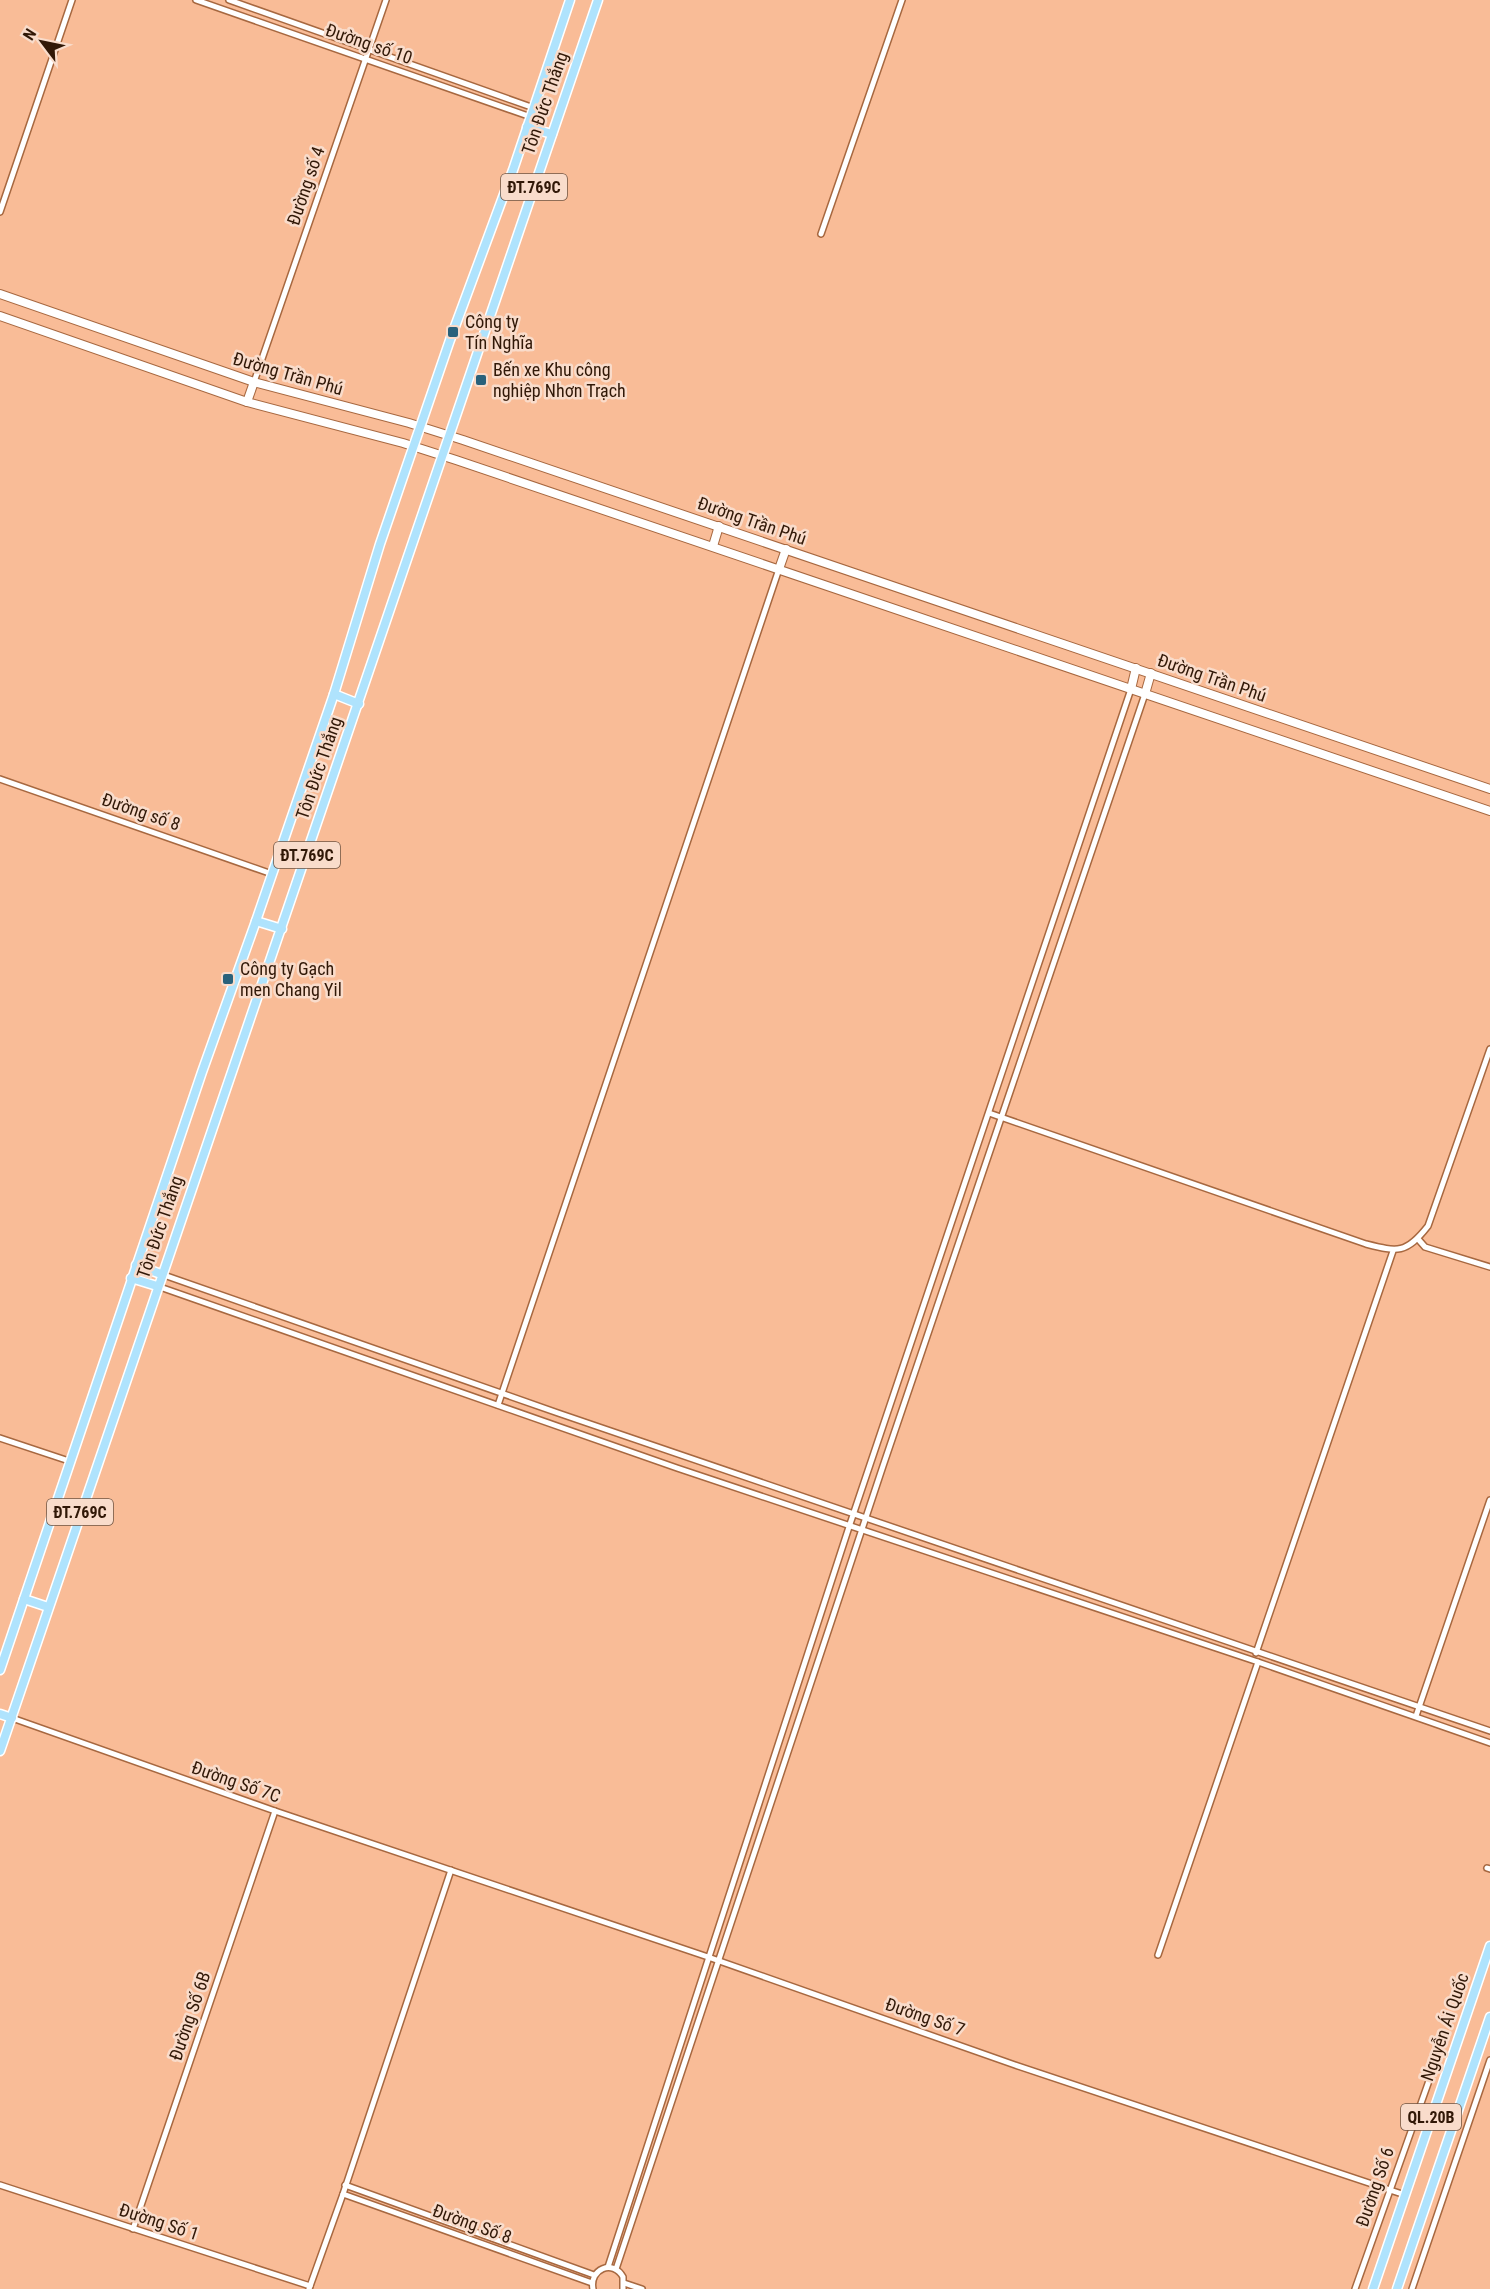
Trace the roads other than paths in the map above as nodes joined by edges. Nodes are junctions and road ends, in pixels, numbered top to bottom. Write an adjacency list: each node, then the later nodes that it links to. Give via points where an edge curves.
1 (72, 0): 13 (street)
2 (196, 0): 9 (street, Đường số 10)
3 (229, 0): 8 (street, Đường số 10)
4 (386, 0): 8 (street, Đường số 4)
5 (570, 0): 10 (main road, Tôn Đức Thắng / ĐT.769C)
6 (598, 0): 12 (main road, Tôn Đức Thắng / ĐT.769C)
7 (902, 0): 14 (street)
8 (370, 49): 9 (street, Đường số 4); 10 (street, Đường số 10)
9 (366, 58): 10 (street, Đường số 10); 17 (street, Đường số 4)
10 (532, 113): 11 (main road, Tôn Đức Thắng / ĐT.769C)
11 (527, 127): 12 (main road); 19 (main road, Tôn Đức Thắng / ĐT.769C)
12 (552, 134): 20 (main road, Tôn Đức Thắng / ĐT.769C)
13 (0, 212)
14 (821, 234)
15 (0, 294): 17 (main road, Đường Trần Phú)
16 (0, 316): 18 (main road, Đường Trần Phú)
17 (255, 382): 18 (main road); 19 (main road, Đường Trần Phú)
18 (247, 402): 21 (main road, Đường Trần Phú)
19 (420, 426): 20 (main road, Đường Trần Phú); 21 (main road, Tôn Đức Thắng / ĐT.769C)
20 (450, 435): 22 (main road, Tôn Đức Thắng / ĐT.769C); 23 (main road, Đường Trần Phú)
21 (413, 447): 22 (main road, Đường Trần Phú); 30 (main road, Tôn Đức Thắng / ĐT.769C)
22 (443, 456): 24 (main road, Đường Trần Phú); 32 (main road, Tôn Đức Thắng / ĐT.769C)
23 (719, 526): 24 (main road); 25 (main road, Đường Trần Phú)
24 (712, 546): 26 (main road, Đường Trần Phú)
25 (786, 549): 26 (main road); 27 (main road, Đường Trần Phú)
26 (779, 569): 29 (main road, Đường Trần Phú); 55 (street)
27 (1136, 668): 28 (main road, Đường Trần Phú); 29 (main road)
28 (1151, 673): 31 (main road); 34 (main road, Đường Trần Phú)
29 (1131, 689): 31 (main road, Đường Trần Phú); 37 (street)
30 (334, 694): 32 (main road); 36 (main road, Tôn Đức Thắng / ĐT.769C)
31 (1146, 694): 35 (main road, Đường Trần Phú); 38 (street)
32 (359, 704): 40 (main road, Tôn Đức Thắng / ĐT.769C)
33 (0, 779): 36 (street, Đường số 8)
34 (1490, 789)
35 (1490, 811)
36 (272, 874): 39 (main road, Tôn Đức Thắng / ĐT.769C)
37 (1064, 892): 38 (street); 42 (street)
38 (1076, 896): 43 (street)
39 (256, 921): 40 (main road); 46 (main road, Tôn Đức Thắng / ĐT.769C)
40 (282, 929): 48 (main road, Tôn Đức Thắng / ĐT.769C)
41 (1490, 1049): 44 (street, via 1428,1226)
42 (989, 1113): 43 (street); 51 (street)
43 (1001, 1117): 45 (street); 52 (street)
44 (1418, 1239): 45 (street); 47 (street, via 1425,1247)
45 (1393, 1251): 68 (street)
46 (136, 1265): 48 (main road); 49 (main road, Tôn Đức Thắng / ĐT.769C)
47 (1490, 1268)
48 (161, 1274): 50 (main road, Tôn Đức Thắng / ĐT.769C); 53 (street)
49 (131, 1278): 50 (main road); 59 (main road, Tôn Đức Thắng / ĐT.769C)
50 (157, 1286): 54 (street); 67 (main road, Tôn Đức Thắng / ĐT.769C)
51 (923, 1308): 52 (street); 62 (street)
52 (935, 1312): 63 (street)
53 (348, 1339): 54 (street); 55 (street)
54 (343, 1352): 56 (street)
55 (502, 1393): 56 (street); 58 (street)
56 (498, 1405): 60 (street)
57 (0, 1438): 59 (street)
58 (682, 1454): 60 (street); 62 (street)
59 (69, 1461): 66 (main road, Tôn Đức Thắng / ĐT.769C)
60 (677, 1468): 64 (street)
61 (1490, 1500): 71 (street)
62 (853, 1513): 63 (street); 64 (street)
63 (866, 1517): 65 (street); 68 (street)
64 (849, 1527): 65 (street); 82 (street)
65 (861, 1531): 69 (street); 83 (street)
66 (24, 1599): 67 (main road); 70 (main road, Tôn Đức Thắng / ĐT.769C)
67 (48, 1607): 74 (main road, Tôn Đức Thắng / ĐT.769C)
68 (1257, 1651): 69 (street); 71 (street)
69 (1256, 1661): 73 (street); 81 (street)
70 (0, 1670)
71 (1419, 1707): 73 (street); 75 (street)
72 (0, 1714): 74 (main road)
73 (1416, 1716): 76 (street)
74 (12, 1718): 77 (main road, Tôn Đức Thắng / ĐT.769C); 78 (street, Đường Số 7C)
75 (1490, 1731)
76 (1490, 1743)
77 (0, 1751)
78 (274, 1811): 79 (street, Đường Số 7C); 92 (street, Đường Số 6B)
79 (451, 1870): 82 (street, Đường Số 7); 88 (street)
80 (1490, 1946): 91 (main road, Nguyễn Ái Quốc / QL.20B)
81 (1158, 1955)
82 (708, 1957): 83 (street, Đường Số 7); 93 (street)
83 (717, 1960): 89 (street, Đường Số 7); 94 (street)
84 (1490, 2017): 102 (main road, QL.20B)
85 (1490, 2060): 103 (street)
86 (1436, 2061): 89 (street, Đường Số 6)
87 (0, 2185): 92 (street, Đường Số 1)
88 (345, 2185): 90 (street); 95 (street, Đường Số 8)
89 (1389, 2190): 91 (street, Đường Số 7); 100 (street, Đường Số 6)
90 (343, 2194): 96 (street, Đường Số 8); 98 (street)
91 (1405, 2195): 101 (main road, Nguyễn Ái Quốc / QL.20B)
92 (133, 2229): 98 (street, Đường Số 1)
93 (608, 2267): 94 (street); 95 (street)
94 (616, 2269): 97 (street)
95 (594, 2276): 96 (street)
96 (593, 2286)
97 (623, 2286): 99 (street)
98 (309, 2288)
99 (642, 2289)
100 (1355, 2289)
101 (1373, 2289)
102 (1397, 2289)
103 (1412, 2289)

